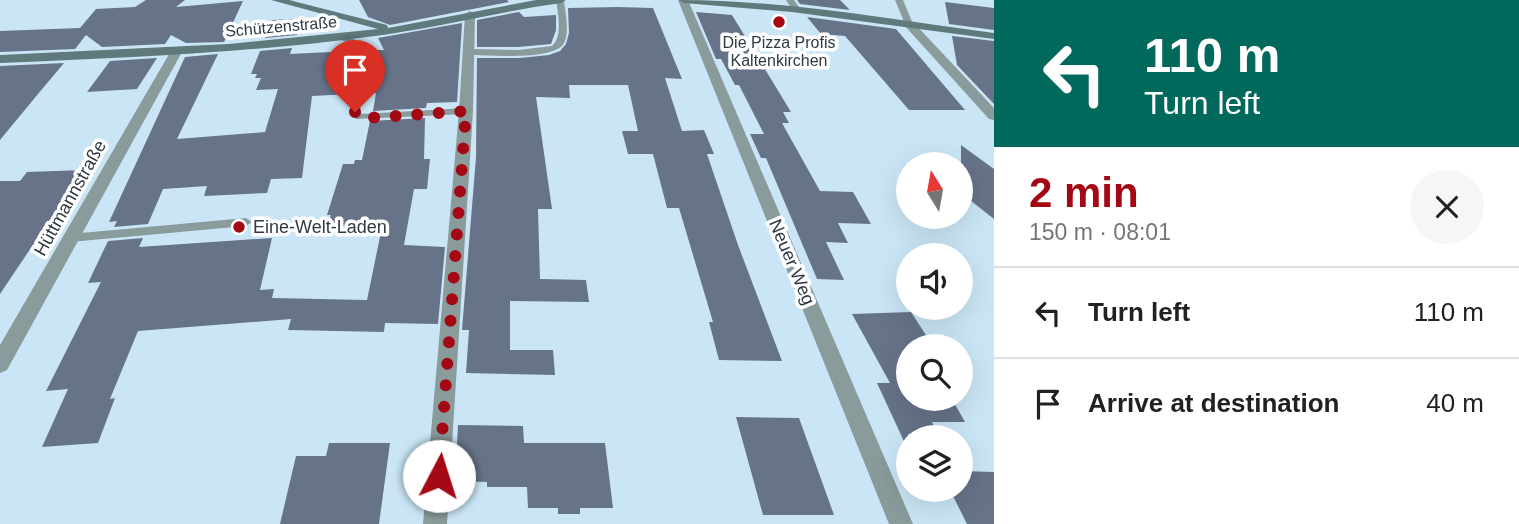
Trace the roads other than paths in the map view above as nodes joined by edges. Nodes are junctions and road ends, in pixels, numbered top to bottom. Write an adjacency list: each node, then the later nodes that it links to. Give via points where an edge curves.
1 (275, 0): 8 (main road)
2 (561, 0): 5 (main road, Schützenstraße); 14 (lane, via 557,48)
3 (684, 0): 6 (main road); 23 (street, Neuer Weg)
4 (900, 0): 9 (lane)
5 (520, 3): 7 (main road, Schützenstraße)
6 (793, 5): 9 (main road)
7 (470, 14): 10 (main road, Schützenstraße); 14 (street)
8 (351, 21): 10 (main road); 12 (main road)
9 (909, 24): 11 (main road); 17 (street)
10 (411, 27): 12 (main road, Schützenstraße)
11 (994, 36)
12 (342, 37): 13 (main road, Schützenstraße); 16 (lane, via 357,48 355,112 359,117)
13 (176, 52): 15 (main road, Schützenstraße); 19 (street, Hüttmannstraße)
14 (469, 52): 16 (street)
15 (0, 60)
16 (466, 111): 22 (street)
17 (994, 116)
18 (246, 222): 19 (lane)
19 (70, 238): 20 (street, Hüttmannstraße)
20 (8, 336): 21 (street, Hüttmannstraße)
21 (0, 364)
22 (435, 524)
23 (901, 524)

